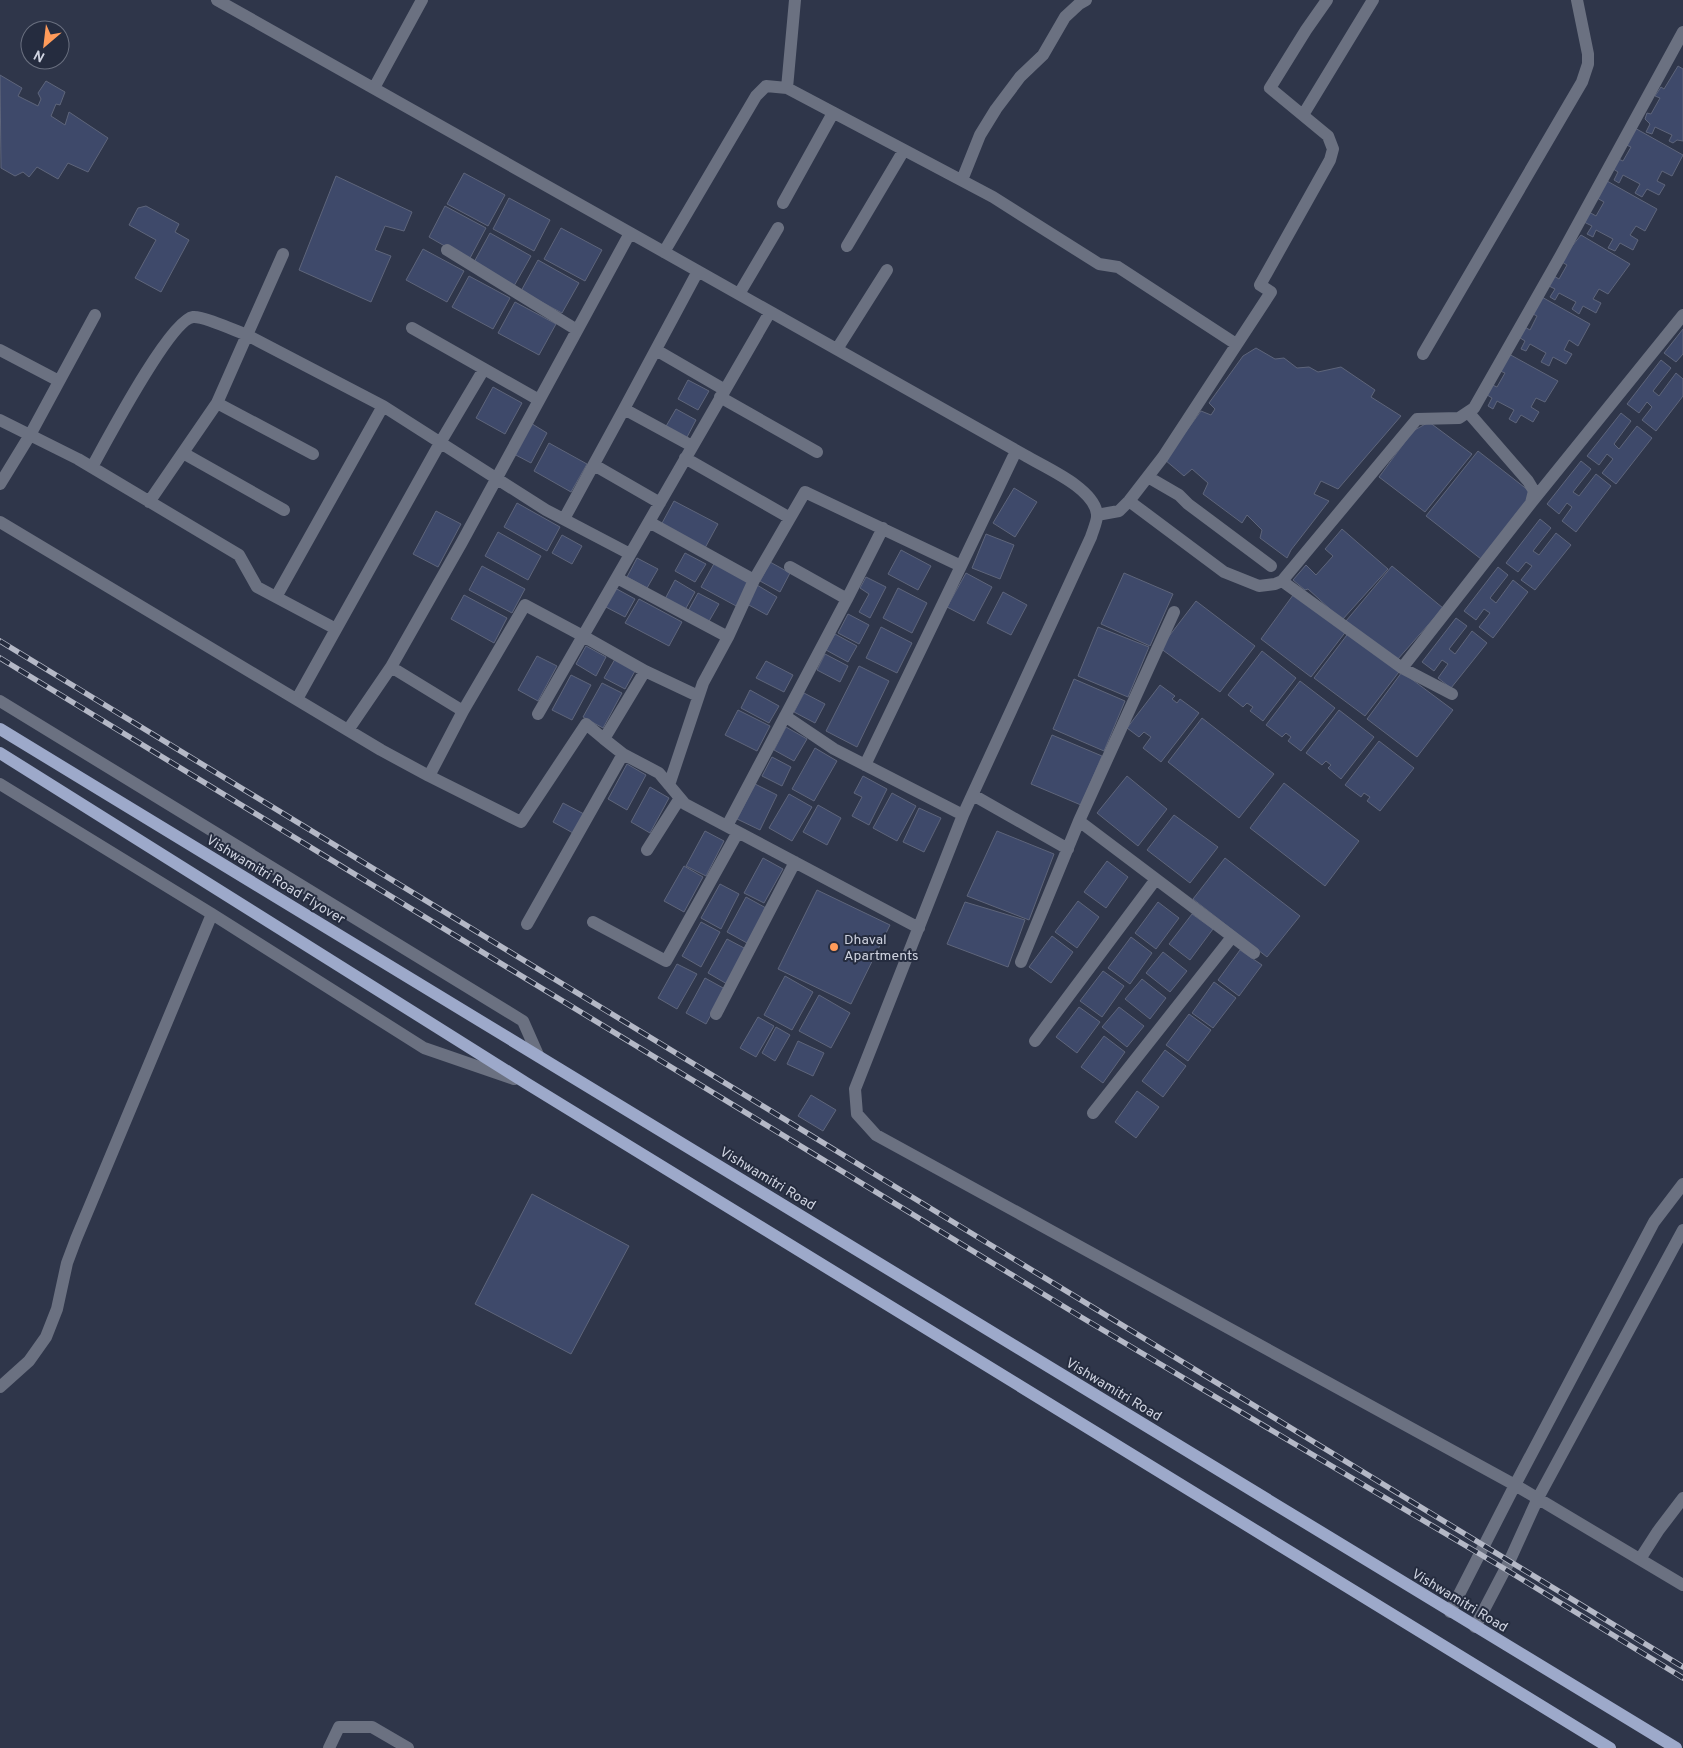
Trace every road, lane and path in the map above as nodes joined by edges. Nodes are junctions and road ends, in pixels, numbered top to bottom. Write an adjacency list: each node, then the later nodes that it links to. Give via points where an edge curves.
1 (217, 0): 10 (street)
2 (422, 0): 10 (street)
3 (795, 0): 11 (street)
4 (1086, 0): 15 (street, via 1065,17 1043,55 1020,77 996,110 980,135)
5 (1327, 0): 13 (street, via 1270,88)
6 (1373, 0): 13 (street)
7 (1577, 0): 36 (street, via 1588,54 1582,82)
8 (1683, 32): 9 (street)
9 (1680, 46): 44 (street, via 1474,408)
10 (374, 88): 18 (street)
11 (787, 88): 12 (street); 21 (street, via 766,86 756,96)
12 (833, 112): 14 (street); 16 (street)
13 (1303, 115): 32 (street, via 1328,136 1333,149 1330,160 1260,285 1272,292)
14 (904, 150): 15 (street); 19 (street)
15 (962, 180): 32 (street, via 1099,264 1118,267)
16 (783, 204)
17 (778, 228): 25 (street)
18 (630, 232): 21 (street); 30 (street)
19 (847, 246)
20 (447, 250): 30 (street)
21 (664, 252): 24 (street)
22 (283, 254): 31 (street)
23 (886, 270): 33 (street)
24 (698, 271): 25 (street); 35 (street)
25 (739, 294): 26 (street)
26 (770, 312): 33 (street); 39 (street)
27 (95, 315): 38 (street)
28 (1683, 315): 62 (street)
29 (412, 328): 37 (street)
30 (577, 330): 40 (street)
31 (247, 335): 41 (street); 42 (street); 55 (street, via 194,317 184,320 166,342)
32 (1236, 344): 56 (street)
33 (837, 349): 49 (street)
34 (0, 350): 38 (street)
35 (656, 350): 39 (street); 43 (street)
36 (1423, 354)
37 (484, 369): 40 (street); 47 (street)
38 (59, 381): 46 (street)
39 (722, 393): 48 (street); 50 (street)
40 (538, 400): 57 (street)
41 (217, 403): 51 (street); 52 (street)
42 (383, 406): 47 (street); 77 (street)
43 (624, 409): 48 (street); 54 (street)
44 (1468, 412): 62 (street, via 1528,481 1534,492); 76 (street, via 1459,418 1416,419)
45 (0, 420): 46 (street)
46 (30, 435): 55 (street); 58 (street)
47 (440, 443): 57 (street); 80 (street)
48 (692, 446): 53 (street)
49 (1016, 451): 64 (street, via 1079,488 1091,500); 71 (street)
50 (817, 452)
51 (183, 453): 60 (street); 63 (street)
52 (313, 454)
53 (686, 458): 61 (street); 65 (street)
54 (594, 465): 61 (street); 66 (street)
55 (92, 467): 60 (street)
56 (1148, 477): 59 (street); 72 (street, via 1179,495)
57 (496, 479): 66 (street); 83 (street)
58 (0, 484)
59 (1130, 501): 64 (street, via 1119,511); 76 (street, via 1224,572 1259,586)
60 (149, 502): 77 (street, via 238,555 257,586)
61 (660, 503): 68 (street)
62 (1532, 503): 84 (street)
63 (284, 510)
64 (1097, 515): 102 (street, via 1091,537)
65 (790, 518): 69 (street, via 805,492); 75 (street)
66 (564, 519): 70 (street)
67 (0, 522): 88 (street)
68 (648, 522): 70 (street); 75 (street)
69 (884, 528): 71 (street); 78 (street)
70 (630, 554): 74 (street)
71 (961, 566): 98 (street)
72 (1271, 566)
73 (790, 567): 78 (street)
74 (617, 578): 81 (street); 82 (street)
75 (754, 580): 82 (street)
76 (1282, 581): 84 (street)
77 (276, 596): 80 (street)
78 (846, 599): 92 (street)
79 (1174, 612): 105 (street)
80 (336, 629): 88 (street)
81 (583, 636): 85 (street); 90 (street, via 525,605); 91 (street)
82 (728, 638): 87 (street)
83 (391, 667): 90 (street); 94 (street)
84 (1402, 668): 86 (street)
85 (645, 671): 87 (street); 95 (street)
86 (1452, 694)
87 (698, 696): 101 (street)
88 (297, 700): 94 (street)
89 (0, 701): 120 (street, via 523,1021)
90 (463, 711): 99 (street)
91 (538, 714)
92 (785, 716): 98 (street, via 834,749); 106 (street)
93 (0, 729): 120 (main road, Vishwamitri Road Flyover)
94 (348, 730): 99 (street)
95 (604, 739): 97 (street); 99 (street, via 586,724 521,822)
96 (0, 753): 121 (main road)
97 (622, 754): 101 (street, via 659,773); 113 (street)
98 (865, 765): 104 (street)
99 (429, 776)
100 (0, 784): 111 (street)
101 (669, 785): 103 (street)
102 (973, 794): 104 (street); 107 (street)
103 (680, 798): 106 (street, via 685,804); 108 (street)
104 (963, 816): 114 (street)
105 (1079, 821): 107 (street); 110 (street)
106 (732, 829): 109 (street); 112 (street, via 666,961)
107 (1068, 849): 117 (street)
108 (647, 850)
109 (795, 862): 114 (street); 118 (street)
110 (1156, 879): 115 (street); 119 (street)
111 (212, 914): 121 (street, via 424,1048); 125 (street, via 76,1239 46,1337 29,1361)
112 (593, 922)
113 (527, 924)
114 (919, 928): 126 (street, via 855,1089 857,1114 876,1135)
115 (1232, 936): 116 (street); 122 (street)
116 (1254, 953)
117 (1021, 962)
118 (716, 1014)
119 (1035, 1041)
120 (538, 1055): 131 (main road, Vishwamitri Road)
121 (526, 1083): 135 (main road)
122 (1093, 1113)
123 (1683, 1184): 126 (street, via 1654,1222)
124 (1683, 1230): 127 (street)
125 (0, 1387)
126 (1515, 1485): 127 (street); 131 (street)
127 (1538, 1498): 129 (street); 132 (street)
128 (1683, 1498): 129 (street)
129 (1640, 1559): 130 (street)
130 (1683, 1585)
131 (1450, 1612): 132 (main road, Vishwamitri Road)
132 (1475, 1627): 136 (main road, Vishwamitri Road)
133 (329, 1748): 134 (street, via 339,1727 372,1727)
134 (408, 1748)
135 (1610, 1748)
136 (1676, 1748)

